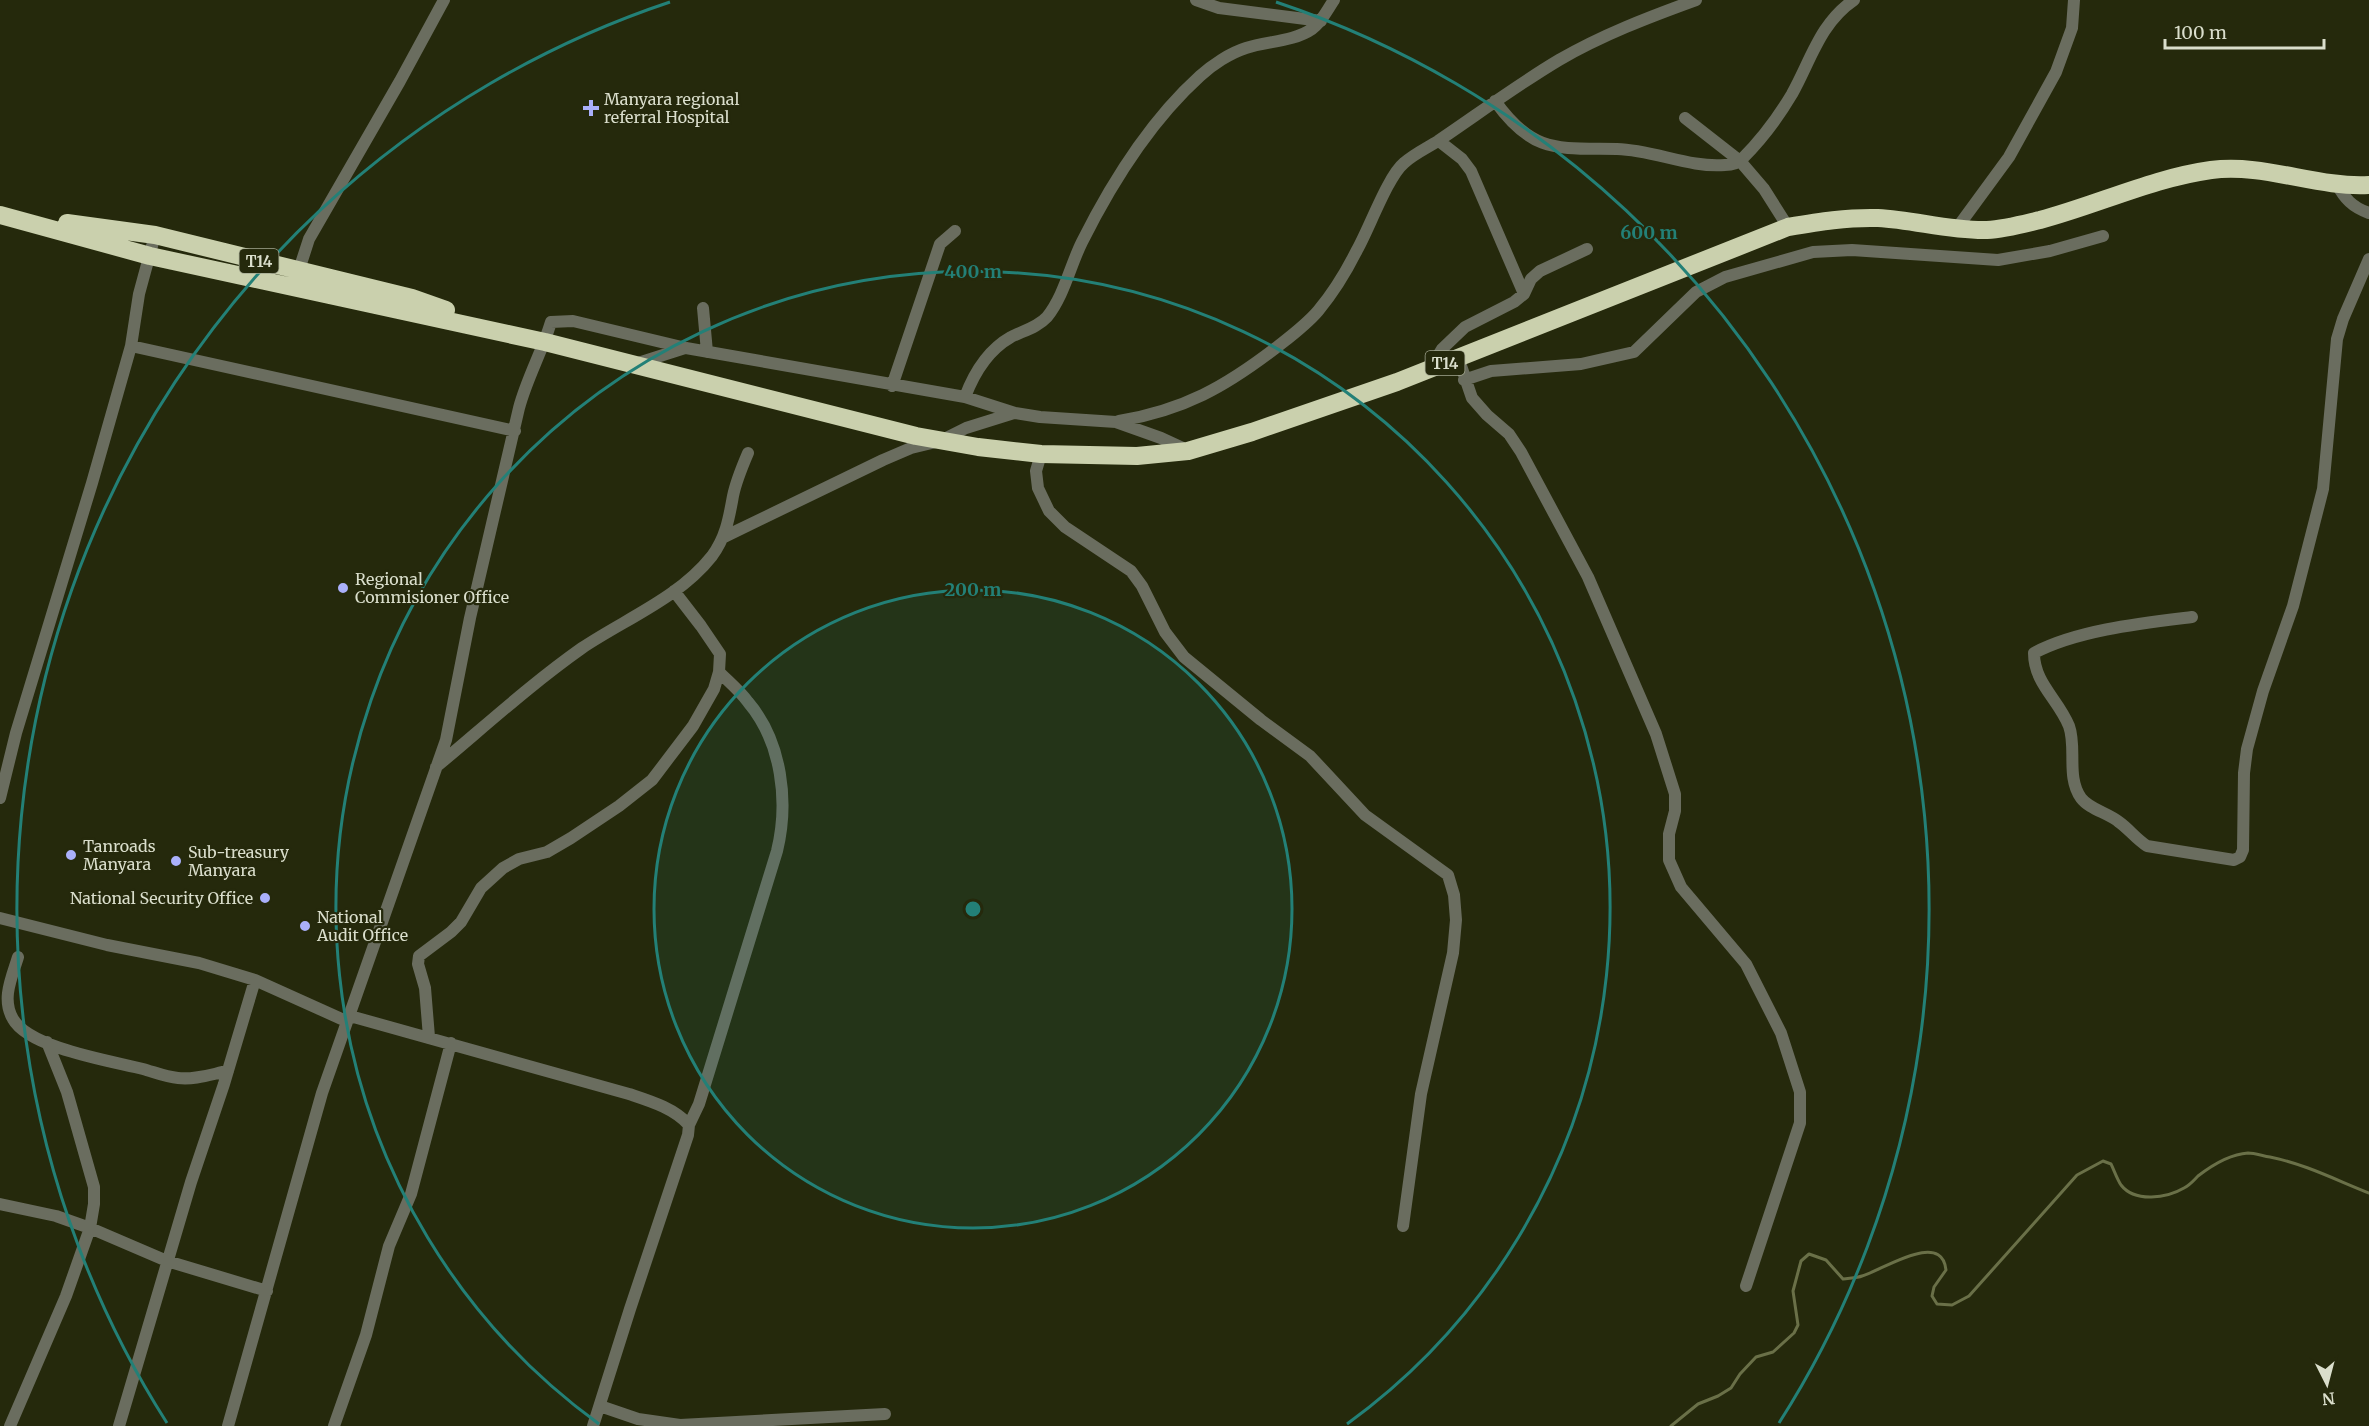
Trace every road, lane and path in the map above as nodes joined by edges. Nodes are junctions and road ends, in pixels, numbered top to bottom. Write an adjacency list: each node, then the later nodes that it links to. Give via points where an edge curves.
1 (444, 0): 23 (street, via 309,239)
2 (1196, 0): 7 (street, via 1219,8)
3 (1334, 0): 7 (street)
4 (1696, 0): 8 (street, via 1613,33 1561,59)
5 (1854, 0): 11 (street, via 1828,25 1792,94)
6 (2074, 0): 16 (street, via 2072,28 2056,72 2009,157)
7 (1321, 21): 35 (street, via 1302,35 1246,48 1227,57 1175,100 1149,130 1106,196 1046,317 996,348 973,375)
8 (1494, 101): 10 (street); 11 (street, via 1525,135 1553,148 1635,150 1706,165)
9 (1685, 118): 11 (street)
10 (1439, 141): 24 (street, via 1471,171); 37 (street, via 1403,163 1393,176 1332,294 1295,333 1247,370 1189,403 1151,416)
11 (1740, 161): 15 (street)
12 (2336, 183): 13 (highway, T14); 14 (street, via 2344,198); 16 (highway, T14, via 2258,170 2211,170 2185,174 2013,227)
13 (2369, 185)
14 (2369, 213)
15 (1788, 227): 16 (highway, T14, via 1878,218); 30 (highway, T14)
16 (1957, 228)
17 (956, 231): 34 (street, via 940,244)
18 (155, 235): 21 (street); 21 (highway, T14, via 0,215); 23 (highway, T14)
19 (2103, 236): 33 (street, via 1998,260 1852,250 1813,252 1725,277 1696,292 1634,352 1581,364 1491,371)
20 (1587, 249): 24 (street, via 1540,271)
21 (150, 256): 23 (highway, T14); 27 (street)
22 (2369, 259): 45 (street, via 2337,339 2323,489 2294,606 2247,749 2243,850 2234,860 2147,846 2121,822 2085,802 2077,787 2069,726 2034,664 2034,652 2046,646 2120,627)
23 (296, 279): 26 (highway, T14, via 412,298 512,335)
24 (1524, 294): 32 (street, via 1465,327 1442,349)
25 (703, 308): 29 (street)
26 (545, 342): 28 (street, via 551,322 562,320); 31 (highway, T14); 38 (street, via 524,388)
27 (131, 346): 38 (street); 48 (street)
28 (686, 348): 29 (street); 31 (street)
29 (707, 351): 34 (street)
30 (1458, 357): 32 (highway, T14); 33 (street)
31 (634, 364): 39 (highway, T14)
32 (1430, 369): 40 (highway, T14)
33 (1464, 380): 62 (street, via 1472,398 1509,434 1521,452 1588,577 1656,734 1675,794 1669,860 1681,887 1746,964 1781,1033 1800,1092 1800,1123)
34 (892, 386): 35 (street)
35 (965, 397): 36 (street)
36 (1015, 413): 37 (street); 39 (street, via 966,428)
37 (1116, 422): 40 (street)
38 (515, 431): 47 (street, via 470,618 452,717)
39 (940, 441): 42 (highway, T14); 43 (street, via 883,460)
40 (1188, 451): 42 (highway, T14, via 1137,456)
41 (748, 453): 43 (street)
42 (1041, 454): 59 (street, via 1036,471 1038,488 1049,511 1065,527 1131,571 1165,632 1184,657 1310,756 1365,815 1448,875 1456,920 1453,953 1419,1105)
43 (724, 537): 44 (street, via 711,557)
44 (674, 591): 46 (street, via 720,654); 47 (street, via 554,669)
45 (2192, 617)
46 (719, 672): 53 (street, via 693,726 652,780 571,838 547,852 519,858 503,868 481,888 461,922 419,956); 57 (street, via 749,702 770,740 784,816 777,851 699,1104)
47 (436, 767): 52 (street)
48 (0, 798)
49 (0, 918): 51 (street, via 199,963)
50 (18, 957): 54 (street, via 8,988 8,1008 20,1029)
51 (255, 980): 52 (street); 56 (street)
52 (348, 1018): 53 (street); 63 (street, via 322,1093)
53 (429, 1037): 55 (street)
54 (47, 1042): 56 (street, via 177,1078); 60 (street, via 67,1092 94,1187)
55 (451, 1043): 57 (street, via 629,1094 657,1104); 69 (street, via 411,1194 388,1246 366,1335)
56 (228, 1071): 61 (street)
57 (689, 1125): 64 (street)
58 (0, 1204): 60 (street)
59 (1403, 1226)
60 (90, 1228): 61 (street); 66 (street, via 66,1296)
61 (167, 1261): 63 (street); 67 (street)
62 (1746, 1286)
63 (267, 1291): 68 (street)
64 (600, 1406): 65 (street, via 638,1419 680,1425); 70 (street)
65 (885, 1414)
66 (10, 1426)
67 (119, 1426)
68 (228, 1426)
69 (334, 1426)
70 (593, 1426)

